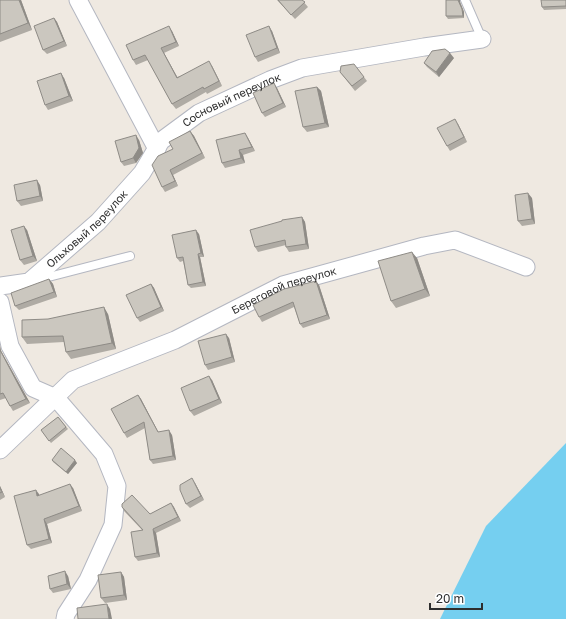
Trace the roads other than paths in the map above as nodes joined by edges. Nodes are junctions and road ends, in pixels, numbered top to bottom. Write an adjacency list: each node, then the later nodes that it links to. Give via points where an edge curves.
1 (78, 0): 4 (street)
2 (465, 0): 3 (lane)
3 (482, 39): 4 (street, Сосновый переулок, via 302,68 199,113 161,141)
4 (157, 149): 7 (street, Ольховый переулок, via 142,173 98,222)
5 (130, 256): 7 (lane)
6 (526, 266): 10 (street, Береговой переулок, via 455,240 424,246 283,285 175,340 73,380)
7 (29, 282): 8 (street)
8 (0, 286)
9 (0, 302): 10 (street, via 10,346 33,388)
10 (56, 398): 11 (street, Береговой переулок); 12 (street, via 104,454 117,486 113,525 88,580)
11 (0, 450)
12 (65, 619)

